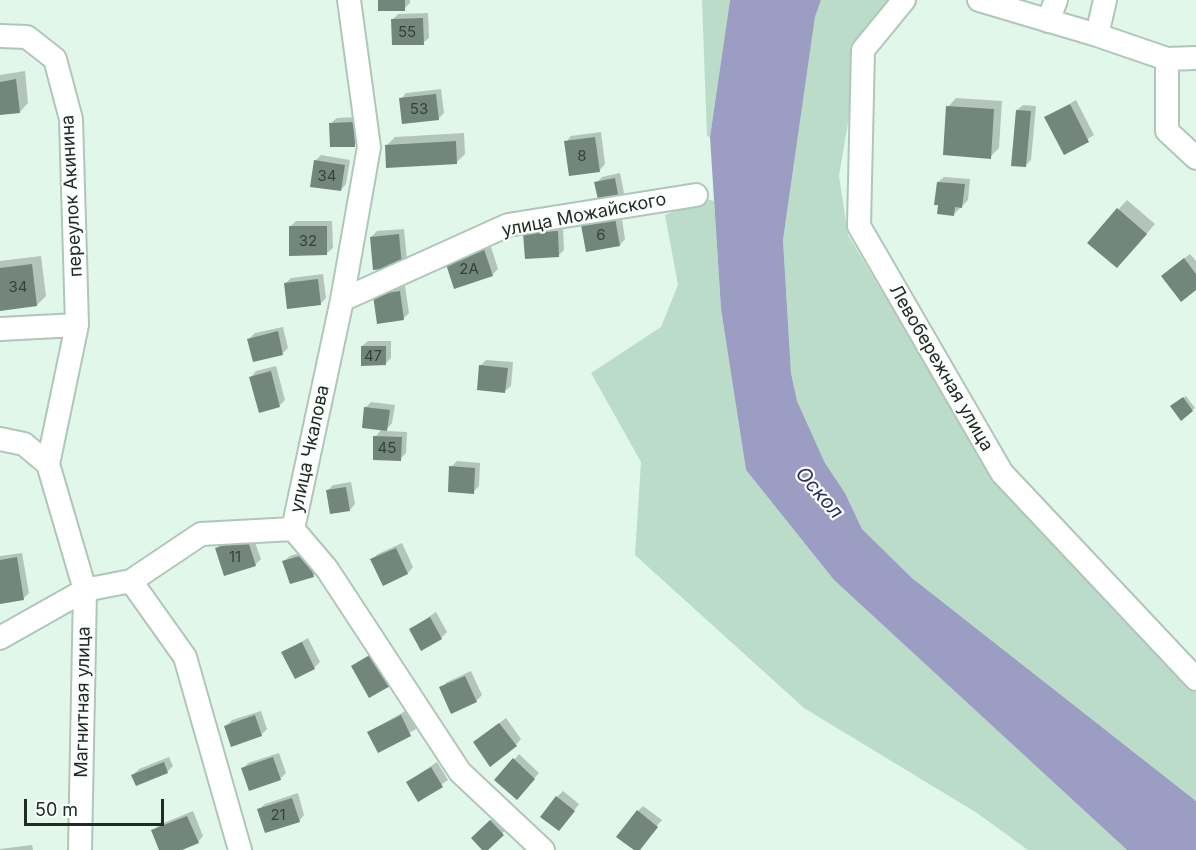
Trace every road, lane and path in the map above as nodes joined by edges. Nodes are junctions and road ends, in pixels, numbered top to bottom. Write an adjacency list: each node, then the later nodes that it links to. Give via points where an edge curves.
1 (349, 0): 12 (street, улица Чкалова, via 369,147)
2 (904, 0): 21 (street, Левобережная улица, via 863,50 859,226 1002,472)
3 (979, 0): 5 (street)
4 (1104, 0): 6 (street)
5 (1052, 10): 6 (street)
6 (1097, 34): 9 (street)
7 (0, 36): 13 (street, переулок Акинина, via 27,37 55,59 71,119)
8 (1196, 58): 9 (street)
9 (1167, 59): 10 (street, via 1167,131)
10 (1196, 158)
11 (696, 195): 12 (street, улица Можайского, via 508,225)
12 (342, 300): 17 (street, улица Чкалова)
13 (77, 325): 14 (street); 16 (street, переулок Акинина)
14 (0, 329)
15 (0, 439): 16 (street, via 24,444)
16 (48, 464): 19 (street, Магнитная улица)
17 (293, 529): 18 (street, via 201,534); 24 (street, улица Чкалова, via 327,568 460,772)
18 (131, 581): 19 (street); 23 (street, via 186,657)
19 (85, 590): 20 (street); 22 (street, Магнитная улица)
20 (0, 638)
21 (1196, 679)
22 (80, 850)
23 (240, 850)
24 (543, 850)

